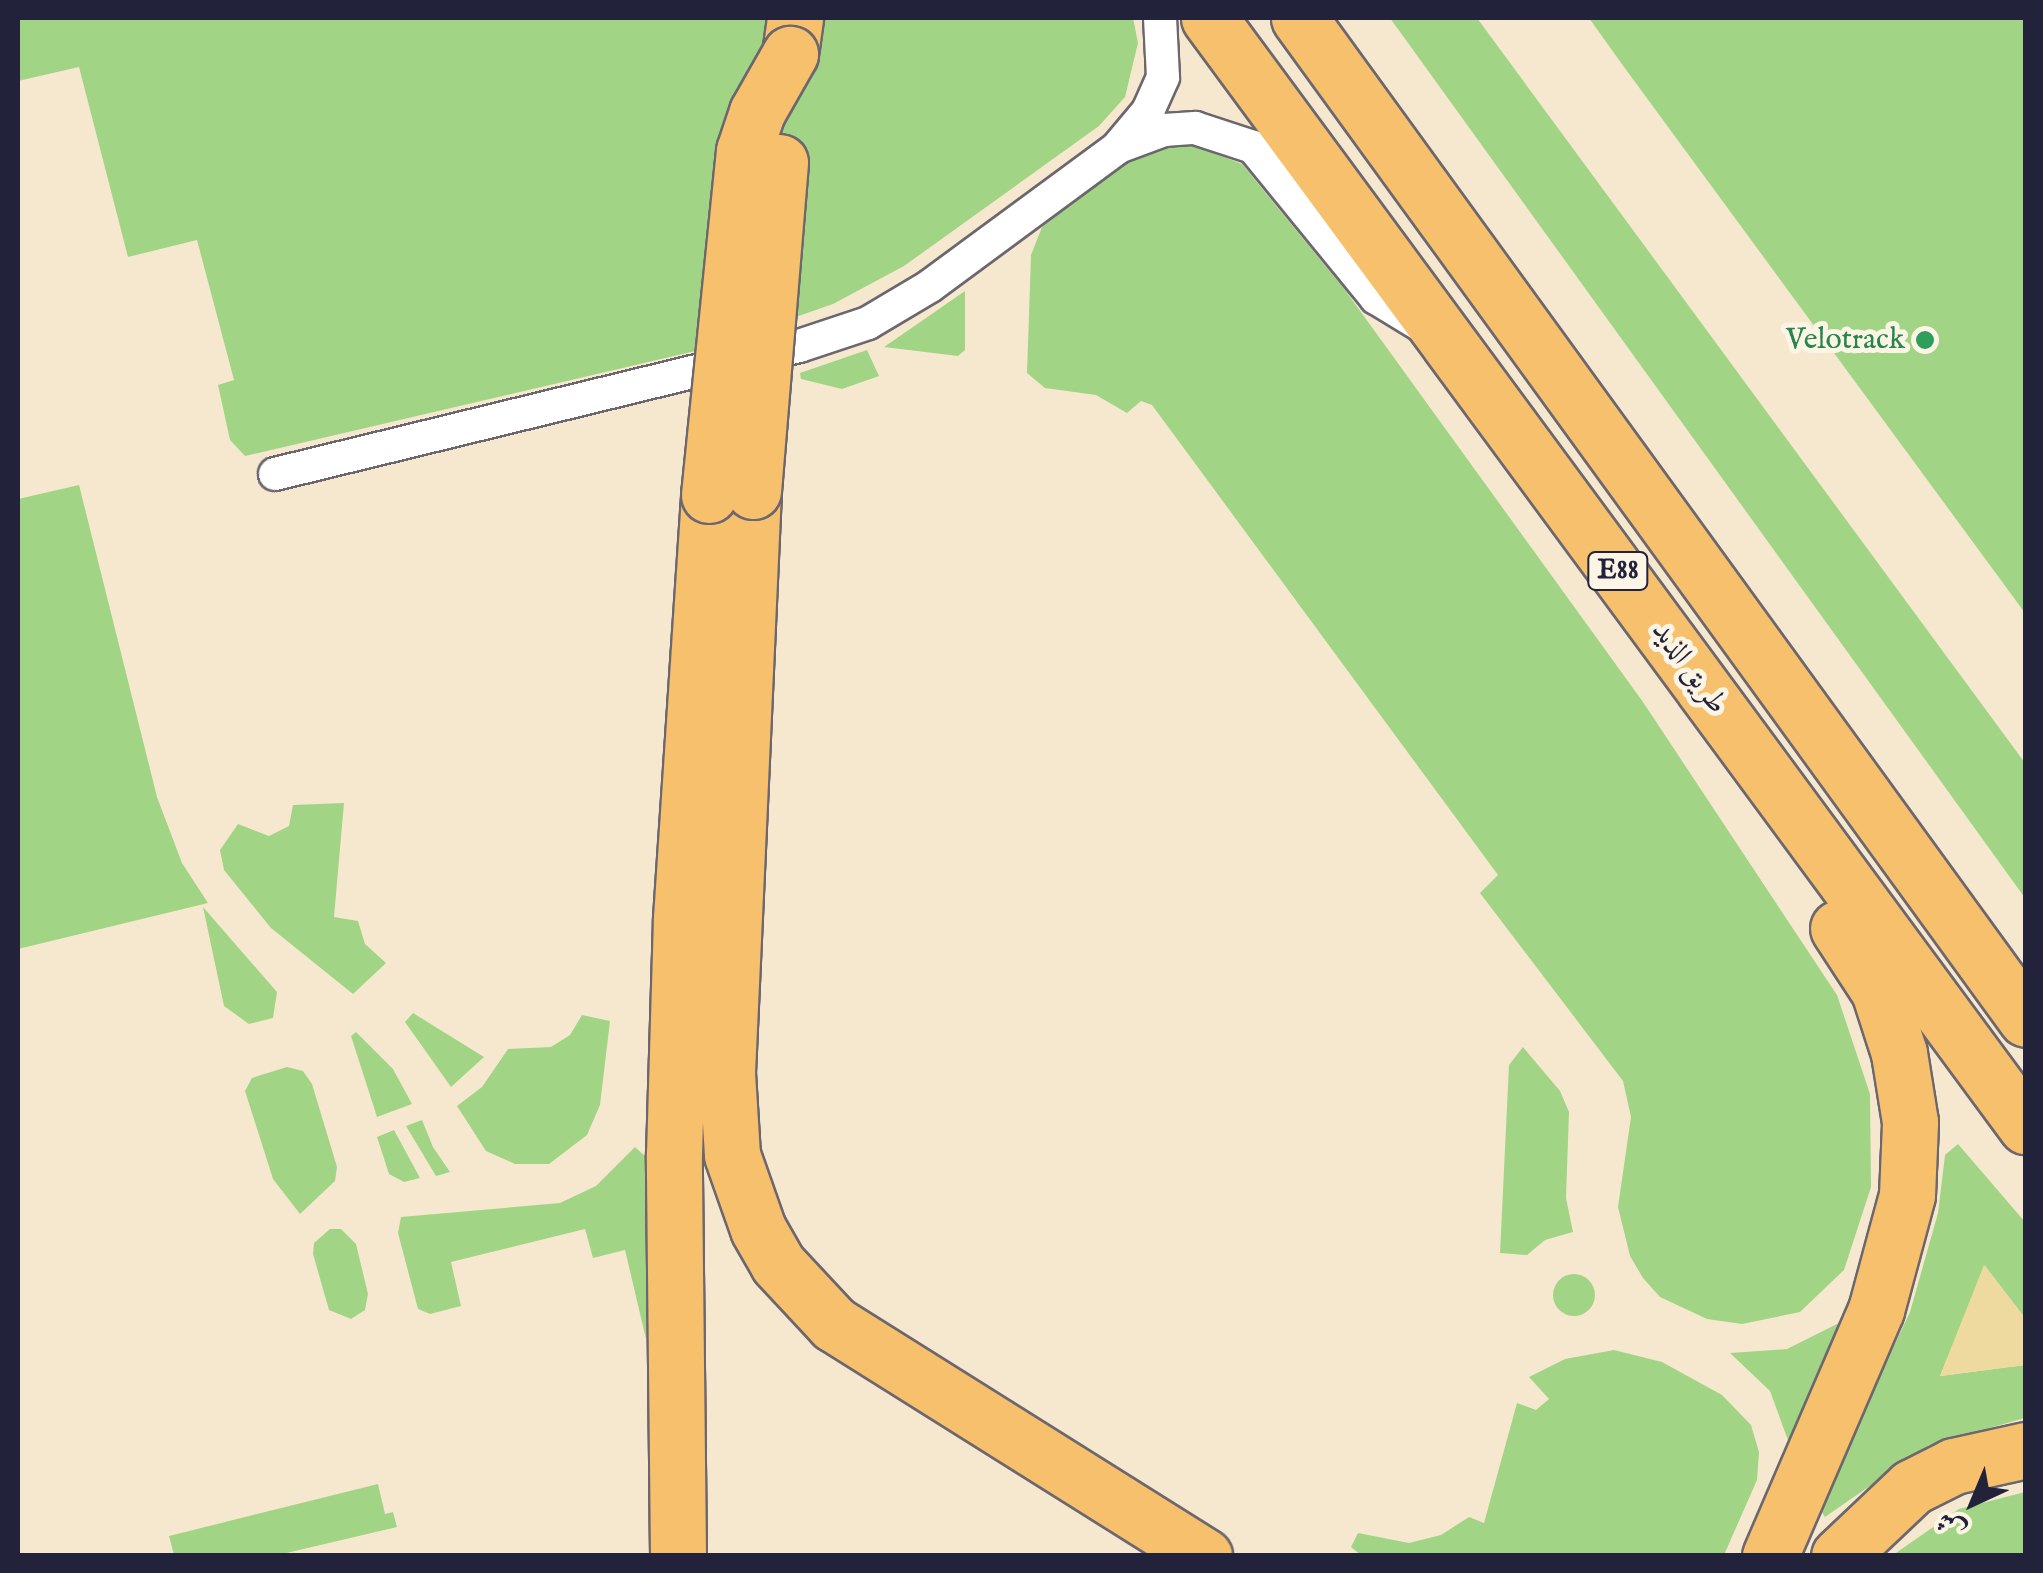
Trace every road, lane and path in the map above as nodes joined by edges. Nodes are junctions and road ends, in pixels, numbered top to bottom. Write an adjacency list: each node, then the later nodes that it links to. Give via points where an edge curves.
1 (1160, 18): 5 (street, via 1166,58 1157,94)
2 (1209, 18): 6 (highway, طريق الذيد / E88)
3 (1299, 18): 10 (highway, E88)
4 (792, 36): 8 (highway, bridge, via 744,151)
5 (1117, 148): 6 (street, via 1180,128 1212,130 1253,147 1376,298 1407,322); 7 (street, via 900,306 834,337)
6 (1444, 334): 9 (highway, طريق الذيد / E88)
7 (275, 474)
8 (731, 493): 15 (highway, via 680,918 674,1154); 16 (highway, via 727,1073 732,1154 758,1228 778,1264 834,1324)
9 (1746, 745): 13 (highway, طريق الذيد / E88); 17 (highway, via 1772,831 1879,991 1900,1053 1910,1122 1907,1195 1890,1271)
10 (1952, 918): 11 (highway); 12 (highway, E88)
11 (2026, 956)
12 (2026, 1020)
13 (2026, 1126)
14 (2026, 1450): 18 (highway, via 1954,1466 1912,1488)
15 (678, 1556)
16 (1204, 1556)
17 (1770, 1556)
18 (1840, 1556)

